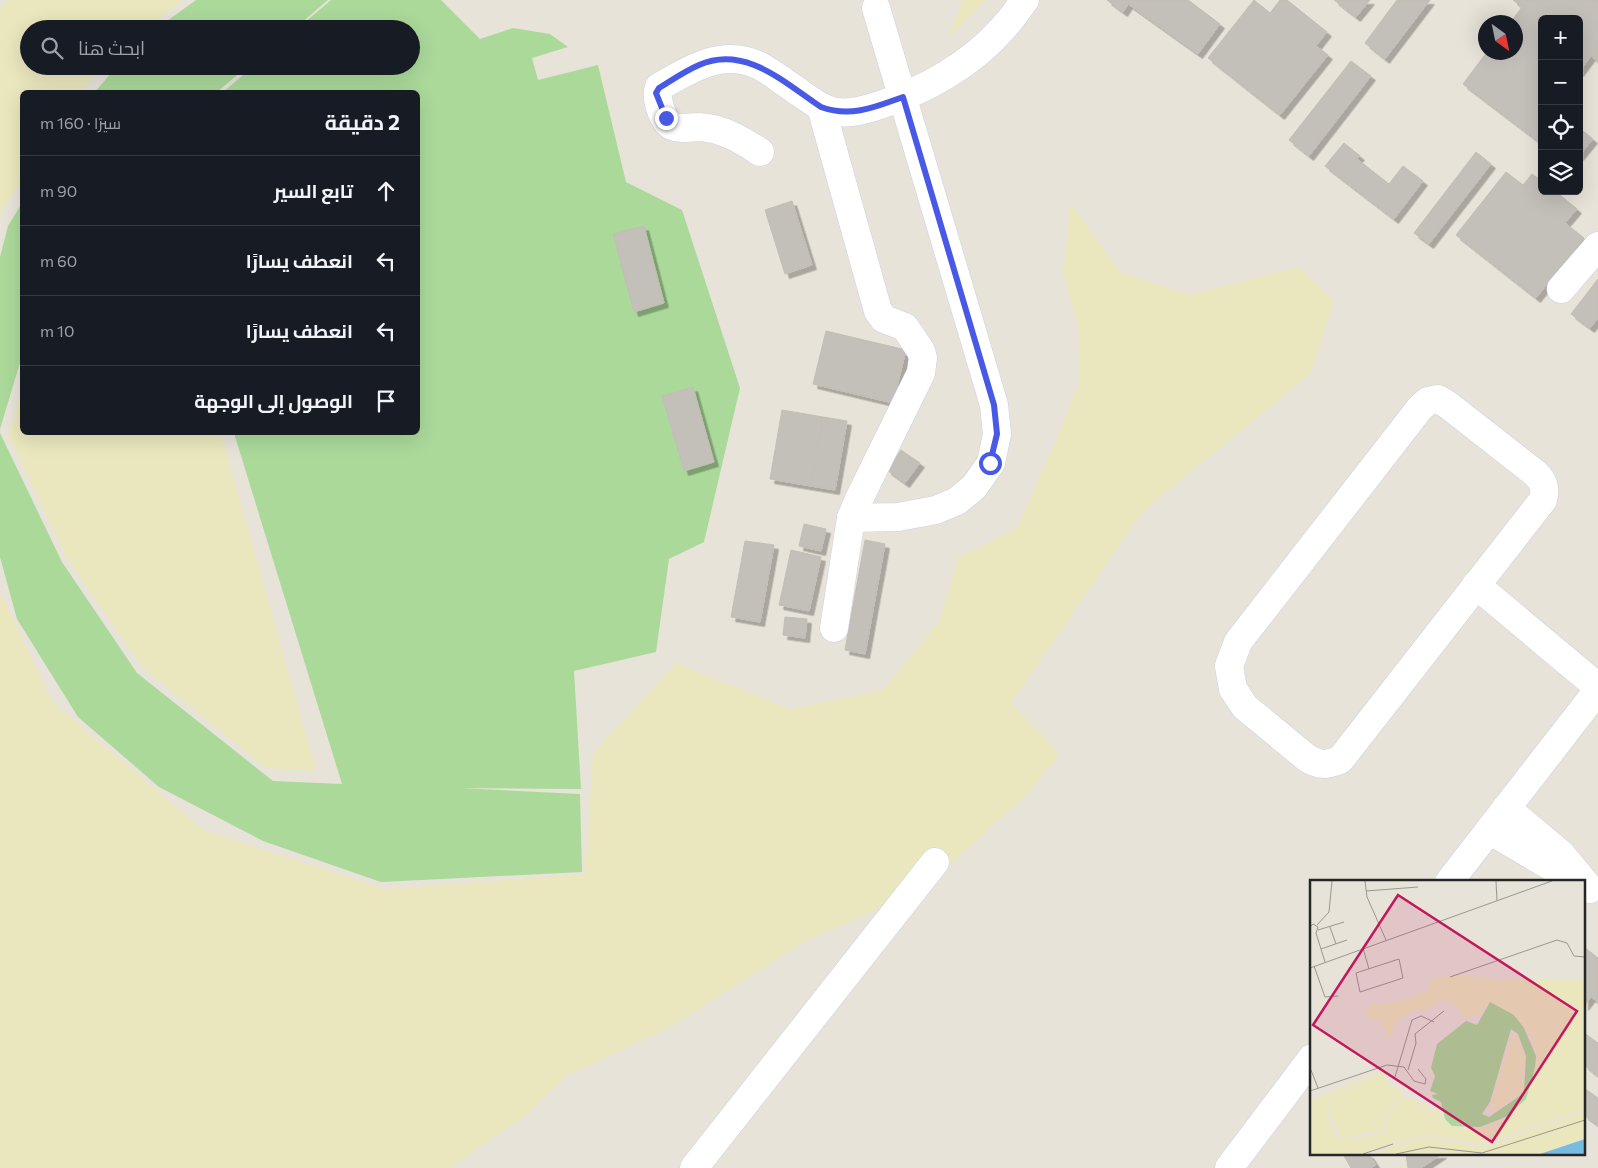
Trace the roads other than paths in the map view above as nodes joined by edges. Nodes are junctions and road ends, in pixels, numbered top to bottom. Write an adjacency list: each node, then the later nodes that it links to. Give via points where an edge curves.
1 (1025, 0): 3 (street, via 1004,28 974,55 941,78)
2 (876, 8): 3 (street)
3 (903, 97): 4 (street, via 857,111 840,113); 8 (street, via 994,405 997,434 990,463 974,487 957,502 936,510 898,517)
4 (821, 107): 5 (street, via 757,65 738,60 701,64 659,88 656,93 670,125 722,132); 8 (street, via 878,311 884,319 905,327 923,358 921,373)
5 (760, 152)
6 (1598, 246): 7 (street)
7 (1561, 289)
8 (851, 518): 10 (street)
9 (1476, 585): 9 (street, via 1543,500 1545,490 1535,473 1448,405 1438,399 1428,401 1238,642 1229,666 1233,689 1245,707 1308,758 1328,764 1340,760); 11 (street)
10 (834, 628)
11 (1598, 688): 12 (street)
12 (1506, 808): 13 (street); 17 (street, via 1560,854)
13 (1489, 830): 15 (street); 16 (street)
14 (935, 862): 19 (street)
15 (1451, 880)
16 (1573, 880)
17 (1581, 880)
18 (1310, 1061): 20 (street)
19 (694, 1168)
20 (1229, 1168)

